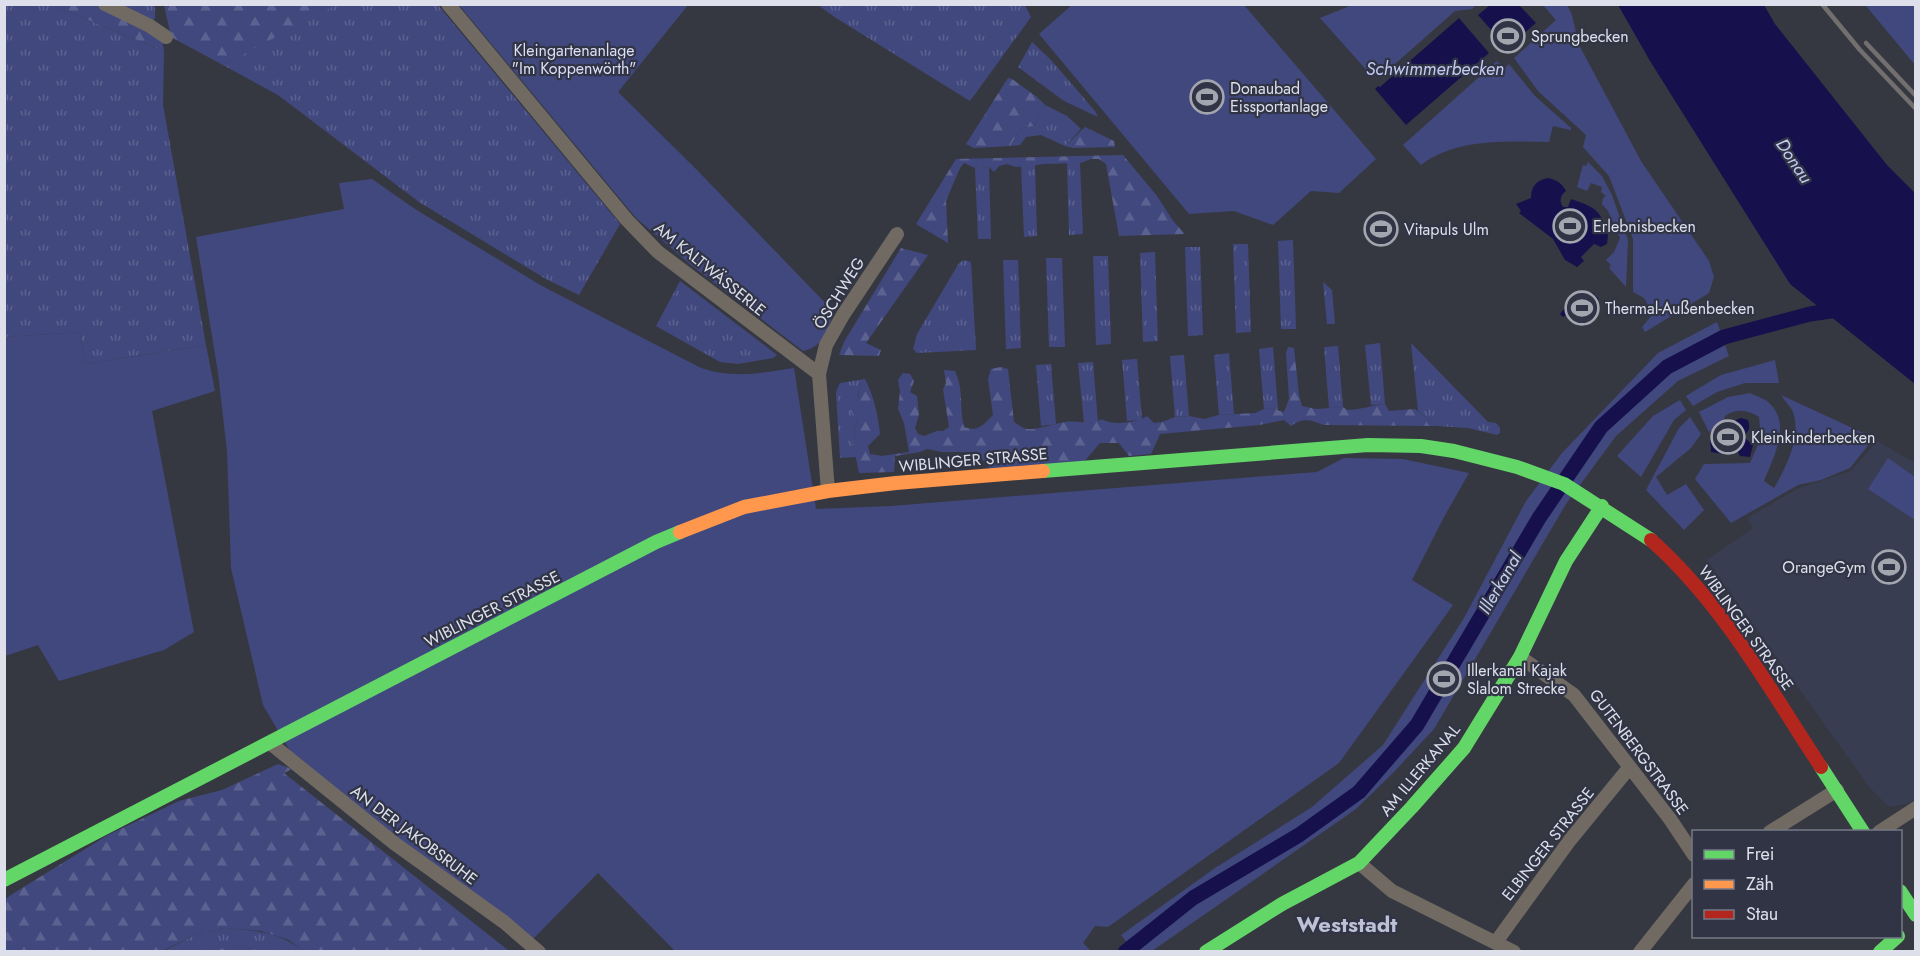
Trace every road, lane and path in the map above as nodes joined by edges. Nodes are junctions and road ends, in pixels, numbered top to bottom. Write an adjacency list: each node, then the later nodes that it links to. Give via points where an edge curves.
1 (105, 4): 3 (street)
2 (448, 4): 5 (street, AM KALTWÄSSERLE, via 658,252)
3 (166, 38)
4 (897, 234): 5 (street, ÖSCHWEG, via 826,345)
5 (819, 374): 6 (street)
6 (828, 491): 7 (main road, WIBLINGER STRASSE, via 1394,444 1454,451 1517,467 1564,484); 9 (main road, WIBLINGER STRASSE, via 744,507 685,528)
7 (1602, 506): 8 (main road, AM ILLERKANAL, via 1566,561); 11 (main road, WIBLINGER STRASSE, via 1644,534 1705,594)
8 (1520, 657): 10 (street, GUTENBERGSTRASSE, via 1574,695); 17 (main road, AM ILLERKANAL, via 1464,748)
9 (270, 743): 18 (main road, WIBLINGER STRASSE); 26 (street, AN DER JAKOBSRUHE, via 394,843)
10 (1629, 768): 16 (street, GUTENBERGSTRASSE); 25 (street, ELBINGER STRASSE, via 1564,848)
11 (1837, 790): 13 (street); 14 (main road, WIBLINGER STRASSE)
12 (1916, 808): 15 (street)
13 (1772, 830)
14 (1862, 830)
15 (1881, 830)
16 (1692, 852)
17 (1359, 863): 25 (street, via 1392,891); 27 (main road, AM ILLERKANAL)
18 (4, 880)
19 (1692, 886): 29 (street)
20 (1902, 894): 21 (main road)
21 (1916, 915)
22 (1916, 923): 23 (main road)
23 (1902, 934)
24 (1896, 938): 30 (main road)
25 (1496, 942): 28 (street)
26 (539, 951)
27 (1206, 951)
28 (1514, 951)
29 (1640, 951)
30 (1880, 951)

